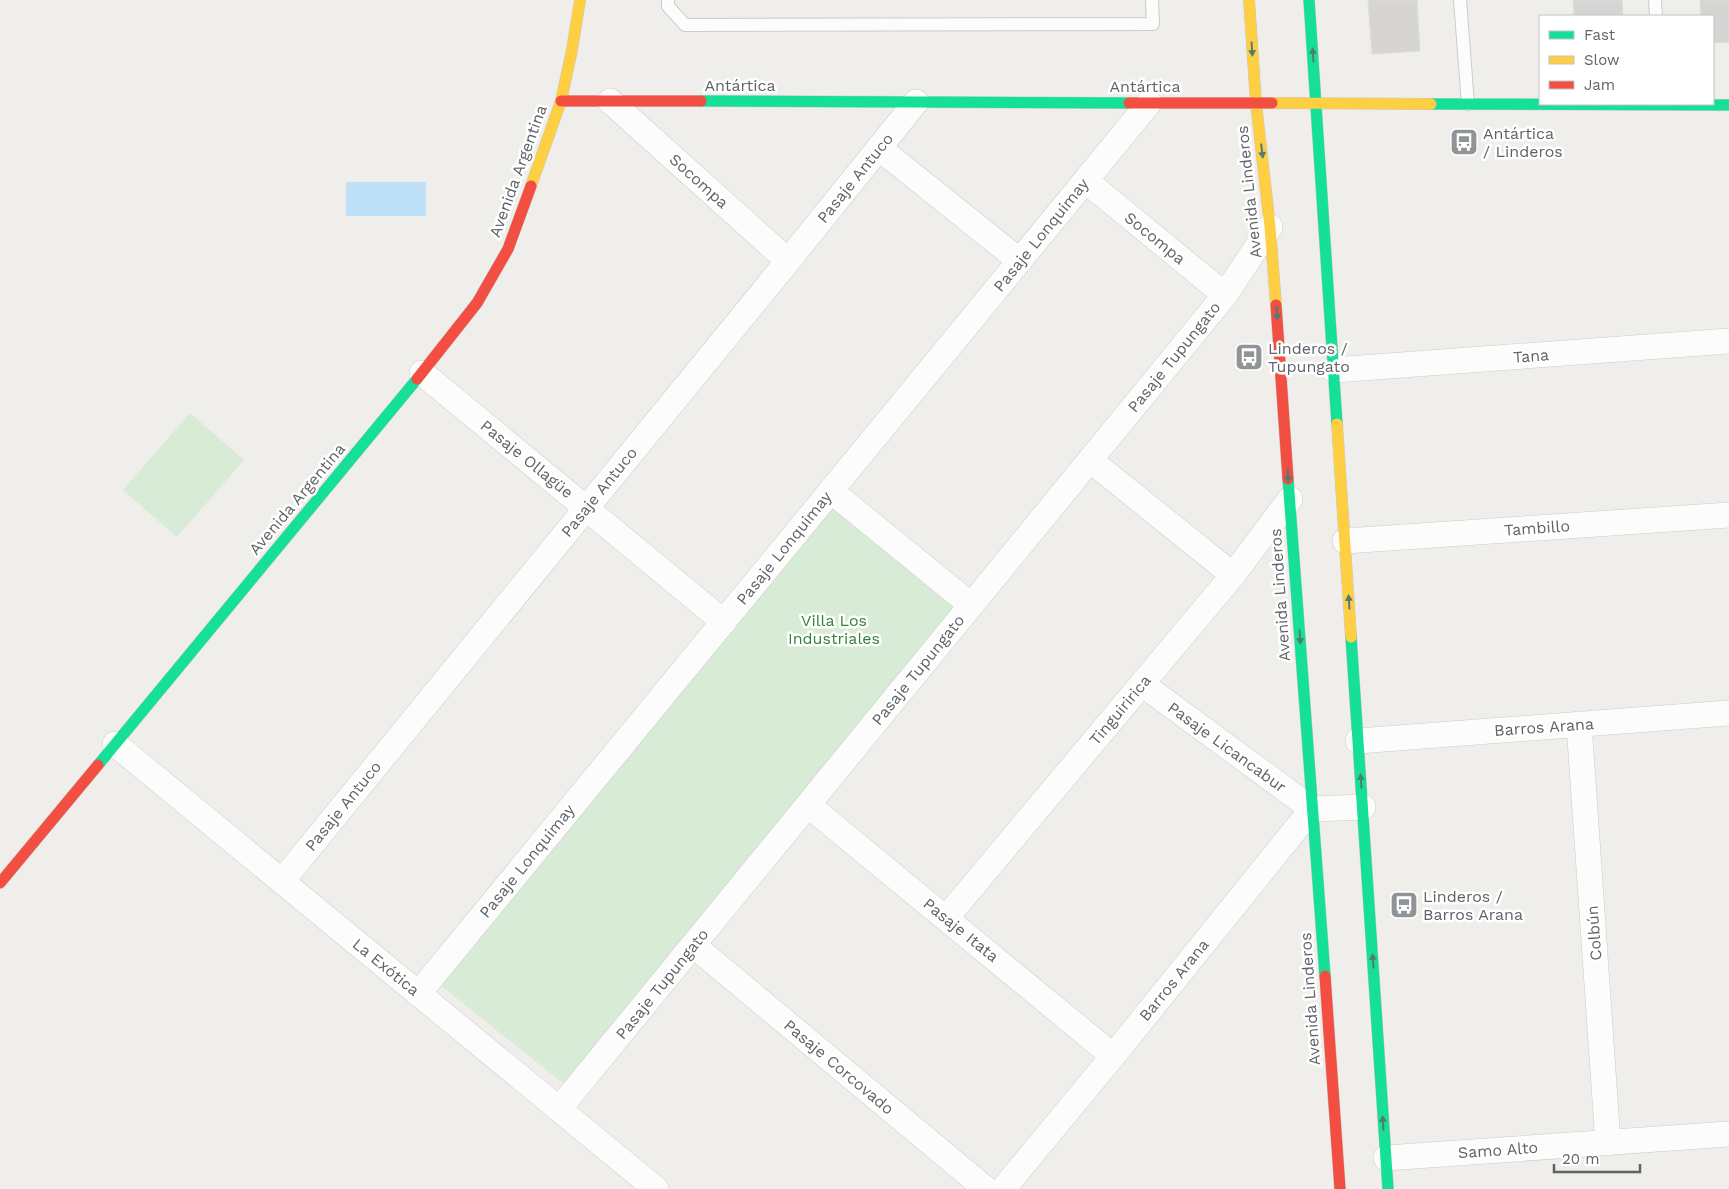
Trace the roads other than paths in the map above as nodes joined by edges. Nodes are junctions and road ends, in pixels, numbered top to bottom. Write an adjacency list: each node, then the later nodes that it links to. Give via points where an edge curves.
1 (580, 0): 9 (street, Avenida Argentina)
2 (668, 0): 3 (lane, via 668,6 685,25 715,25 1153,24)
3 (1152, 0)
4 (1249, 0): 13 (street, Avenida Linderos, one-way to 13)
5 (1310, 0): 14 (street, one-way to 5)
6 (1460, 0): 15 (lane)
7 (1655, 0): 8 (lane)
8 (1656, 15)
9 (561, 101): 10 (street, Antártica); 27 (street, Avenida Argentina, via 508,249 477,303)
10 (610, 101): 11 (street, Antártica); 22 (street, Socompa)
11 (916, 102): 12 (street, Antártica); 19 (street, Pasaje Antuco)
12 (1149, 103): 13 (street, Antártica); 20 (street, Pasaje Lonquimay)
13 (1256, 103): 14 (street, Antártica); 21 (street, Avenida Linderos, one-way to 21)
14 (1316, 103): 15 (street, Antártica); 26 (street)
15 (1468, 104): 16 (street, Antártica)
16 (1539, 104)
17 (1714, 105): 18 (street, Antártica)
18 (1729, 105)
19 (879, 148): 22 (street, Pasaje Antuco); 23 (street)
20 (1086, 180): 23 (street, Pasaje Lonquimay); 24 (street, Socompa)
21 (1270, 227): 24 (street, Pasaje Tupungato); 30 (street, Avenida Linderos, one-way to 30)
22 (788, 261): 31 (street, Pasaje Antuco)
23 (1020, 261): 29 (street, Pasaje Lonquimay)
24 (1225, 295): 28 (street, Pasaje Tupungato)
25 (1729, 341): 26 (street, Tana)
26 (1334, 370): 33 (street)
27 (422, 373): 31 (street, Pasaje Ollagüe); 41 (street, Avenida Argentina)
28 (1090, 460): 34 (street); 35 (street, Pasaje Tupungato)
29 (831, 491): 35 (street); 36 (street, Pasaje Lonquimay)
30 (1290, 498): 34 (street, Tinguiririca); 44 (street, Avenida Linderos, one-way to 44)
31 (586, 508): 36 (street, Pasaje Ollagüe); 45 (street, Pasaje Antuco)
32 (1729, 515): 33 (street, Tambillo)
33 (1345, 540): 40 (street, one-way to 33)
34 (1233, 575): 37 (street, Tinguiririca)
35 (971, 606): 42 (street, Pasaje Tupungato)
36 (724, 622): 49 (street, Pasaje Lonquimay)
37 (1142, 684): 44 (street, Pasaje Licancabur); 47 (street, Tinguiririca)
38 (1729, 713): 39 (street, Barros Arana)
39 (1579, 724): 40 (street, Barros Arana); 53 (street, Colbún)
40 (1358, 741): 43 (street, one-way to 40)
41 (115, 744): 45 (street, La Exótica); 46 (street, Avenida Argentina)
42 (808, 805): 47 (street, Pasaje Itata); 48 (street, Pasaje Tupungato)
43 (1362, 807): 44 (street); 54 (street, one-way to 43)
44 (1312, 809): 50 (street, Barros Arana); 58 (street, Avenida Linderos)
45 (282, 881): 49 (street, La Exótica)
46 (0, 883)
47 (946, 918): 50 (street, Pasaje Itata)
48 (693, 945): 51 (street, Pasaje Tupungato); 56 (street, Pasaje Corcovado)
49 (418, 994): 51 (street, La Exótica)
50 (1113, 1056): 57 (street, Barros Arana)
51 (559, 1109): 55 (street, La Exótica)
52 (1729, 1134): 53 (street, Samo Alto)
53 (1608, 1143): 54 (street, Samo Alto)
54 (1386, 1158): 59 (street)
55 (656, 1189)
56 (986, 1189)
57 (1003, 1189)
58 (1340, 1189)
59 (1388, 1189)

